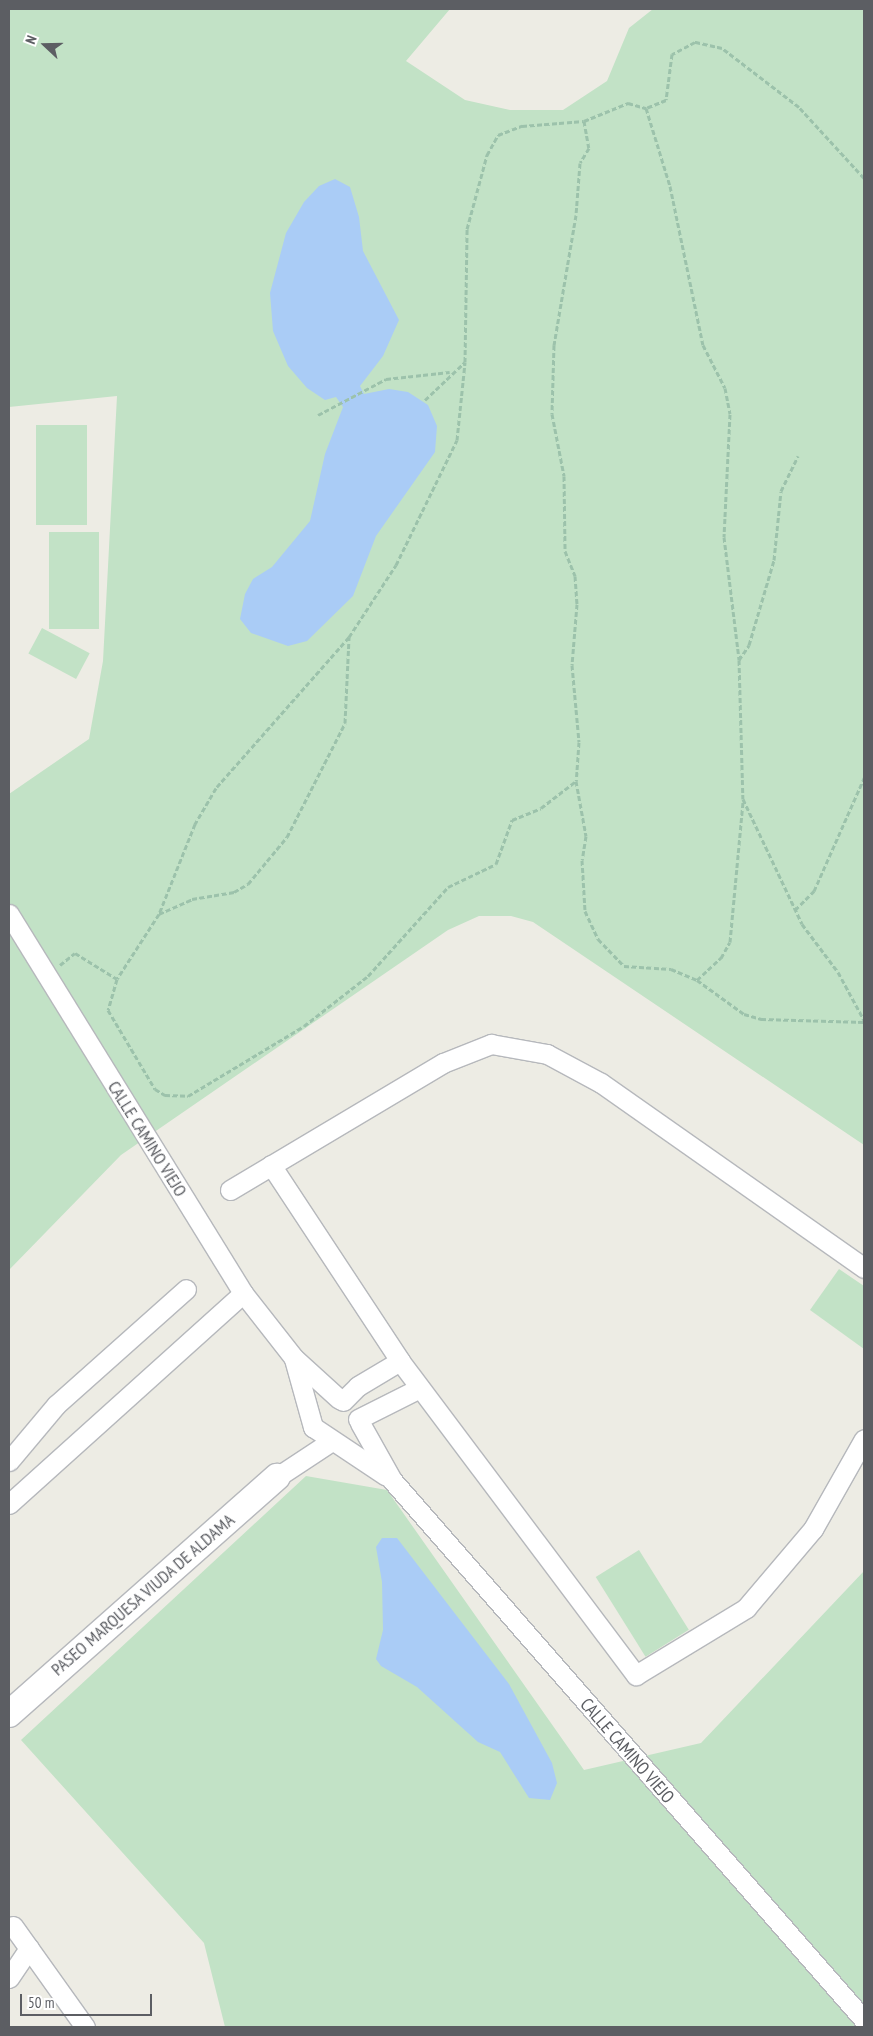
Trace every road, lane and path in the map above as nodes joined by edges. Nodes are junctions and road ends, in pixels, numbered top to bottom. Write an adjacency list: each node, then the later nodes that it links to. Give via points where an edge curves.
1 (646, 108): 2 (path, via 628,104); 3 (path, via 666,100 672,54 695,42 722,48 799,107); 10 (path, via 670,186 703,345 725,388 730,414 724,537)
2 (584, 121): 4 (path, via 522,126 498,135 487,155 468,229); 12 (path, via 589,148 580,163 576,215 554,345 552,414 564,485 565,551 575,576 577,604 572,665 579,742)
3 (864, 178)
4 (465, 362): 5 (path); 9 (path, via 457,440 448,465 376,601)
5 (450, 372): 6 (path); 7 (path, via 386,378 366,386)
6 (425, 400)
7 (318, 415)
8 (798, 456): 10 (path, via 781,491 774,560 749,644)
9 (349, 637): 16 (path, via 216,788 187,840); 16 (path, via 345,723 287,837 248,884 234,892 192,899)
10 (739, 660): 13 (path)
11 (864, 778): 14 (path, via 814,891)
12 (576, 781): 18 (path, via 542,808 512,820 496,864 448,887 368,976 304,1026 188,1096 177,1098 155,1089 112,1020 108,1010); 19 (path, via 586,836 582,891 584,911 598,939 624,966 654,965)
13 (743, 799): 14 (path); 19 (path, via 730,942 721,958)
14 (795, 910): 20 (path)
15 (9, 914): 17 (street, CALLE CAMINO VIEJO)
16 (159, 914): 18 (path)
17 (46, 974): 18 (path, via 76,953); 25 (street, CALLE CAMINO VIEJO)
18 (117, 979)
19 (697, 980): 20 (path, via 730,1008 760,1019)
20 (864, 1021)
21 (271, 1165): 22 (street); 23 (street, via 443,1063 491,1044 547,1054 601,1083); 27 (street)
22 (230, 1190)
23 (864, 1268)
24 (186, 1289): 34 (street, via 56,1405)
25 (243, 1293): 26 (street, CALLE CAMINO VIEJO); 37 (street)
26 (294, 1358): 29 (street, CALLE CAMINO VIEJO); 31 (street, CALLE CAMINO VIEJO)
27 (400, 1361): 28 (street); 29 (street)
28 (420, 1388): 30 (street); 32 (street, via 636,1675 746,1608 812,1529)
29 (341, 1400): 30 (street); 31 (street, via 322,1402)
30 (359, 1421): 33 (street, via 349,1444); 36 (street, CALLE CAMINO VIEJO)
31 (313, 1423): 33 (street); 35 (street, PASEO MARQUESA VIUDA DE ALDAMA)
32 (864, 1439)
33 (335, 1444): 35 (street, PASEO MARQUESA VIUDA DE ALDAMA); 36 (street, CALLE CAMINO VIEJO)
34 (9, 1461)
35 (277, 1477): 38 (street, PASEO MARQUESA VIUDA DE ALDAMA)
36 (392, 1480): 42 (street, CALLE CAMINO VIEJO)
37 (9, 1504)
38 (9, 1714)
39 (13, 1926): 40 (street)
40 (29, 1948): 41 (street); 43 (street)
41 (9, 1978)
42 (864, 2020)
43 (85, 2027)

